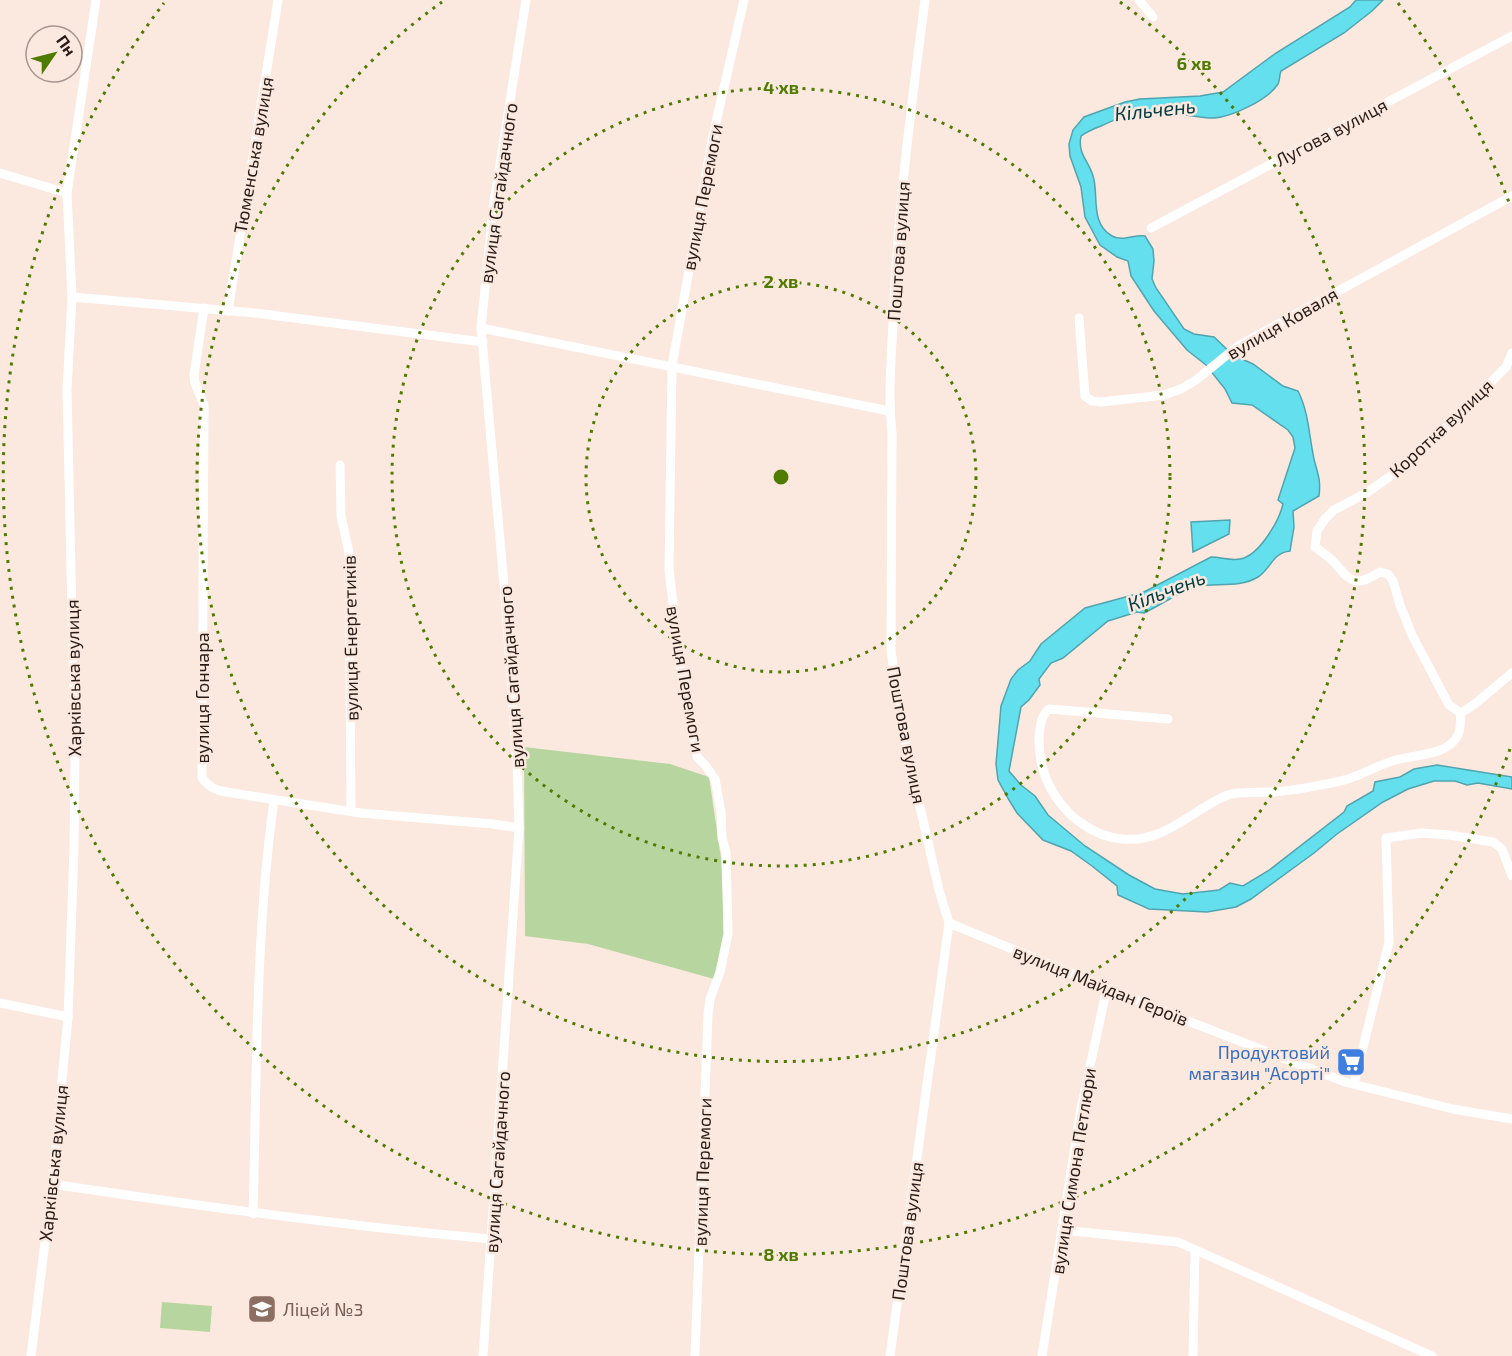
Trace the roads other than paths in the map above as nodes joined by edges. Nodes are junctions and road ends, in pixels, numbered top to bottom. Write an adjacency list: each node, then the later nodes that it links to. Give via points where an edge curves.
1 (96, 0): 10 (street, Харківська вулиця)
2 (278, 0): 15 (street, Тюменська вулиця)
3 (526, 0): 17 (street, вулиця Сагайдачного, via 493,208)
4 (744, 0): 20 (street, вулиця Перемоги, via 712,140)
5 (925, 0): 21 (street, Поштова вулиця, via 899,220)
6 (1139, 0): 7 (street)
7 (1153, 17)
8 (1512, 36): 12 (street, Лугова вулиця)
9 (0, 173): 10 (street)
10 (67, 193): 13 (street, Харківська вулиця)
11 (1512, 196): 16 (street, вулиця Коваля, via 1238,345 1181,389 1164,395 1101,402 1085,396)
12 (1151, 228)
13 (72, 297): 14 (street); 33 (street, Харківська вулиця, via 67,390 75,761)
14 (204, 308): 15 (street); 26 (street, вулиця Гончара, via 194,375 204,405 202,778 216,790)
15 (228, 311): 18 (street)
16 (1079, 318)
17 (482, 328): 18 (street, вулиця Сагайдачного); 20 (street)
18 (483, 342): 28 (street, вулиця Сагайдачного, via 518,764)
19 (1512, 353): 24 (street, Коротка вулиця, via 1506,367 1413,460 1334,510 1314,541 1315,547 1351,580 1365,580 1380,572 1388,574 1426,664 1449,705)
20 (672, 366): 21 (street); 43 (street, вулиця Перемоги, via 669,569 680,665 697,757 715,779 726,864 728,934 708,1015)
21 (890, 411): 30 (street, Поштова вулиця, via 891,650 902,728)
22 (340, 465): 27 (street, вулиця Енергетиків, via 341,516 349,553)
23 (1512, 673): 24 (street)
24 (1461, 713): 25 (street, via 1457,737 1441,749 1394,760 1340,782 1227,796 1160,834 1122,840 1068,814 1044,776 1039,750 1045,712 1049,709)
25 (1168, 719)
26 (274, 800): 27 (street, вулиця Гончара); 37 (street, via 265,877)
27 (351, 811): 28 (street, вулиця Гончара)
28 (519, 828): 39 (street, вулиця Сагайдачного)
29 (1512, 876): 34 (street, via 1502,849 1492,842 1422,833 1386,838 1389,942)
30 (949, 923): 31 (street, вулиця Майдан Героїв); 44 (street, Поштова вулиця)
31 (1107, 987): 34 (street, вулиця Майдан Героїв); 38 (street, вулиця Симона Петлюри, via 1081,1108)
32 (0, 1003): 33 (street)
33 (68, 1017): 36 (street, Харківська вулиця)
34 (1354, 1084): 35 (street, вулиця Майдан Героїв)
35 (1512, 1119)
36 (52, 1184): 37 (street); 41 (street, Харківська вулиця)
37 (253, 1214): 39 (street)
38 (1063, 1230): 40 (street, via 1178,1242); 45 (street, вулиця Симона Петлюри)
39 (491, 1239): 42 (street, вулиця Сагайдачного)
40 (1195, 1250): 46 (street); 47 (street)
41 (31, 1356)
42 (483, 1356)
43 (695, 1356)
44 (890, 1356)
45 (1042, 1356)
46 (1193, 1356)
47 (1432, 1356)

